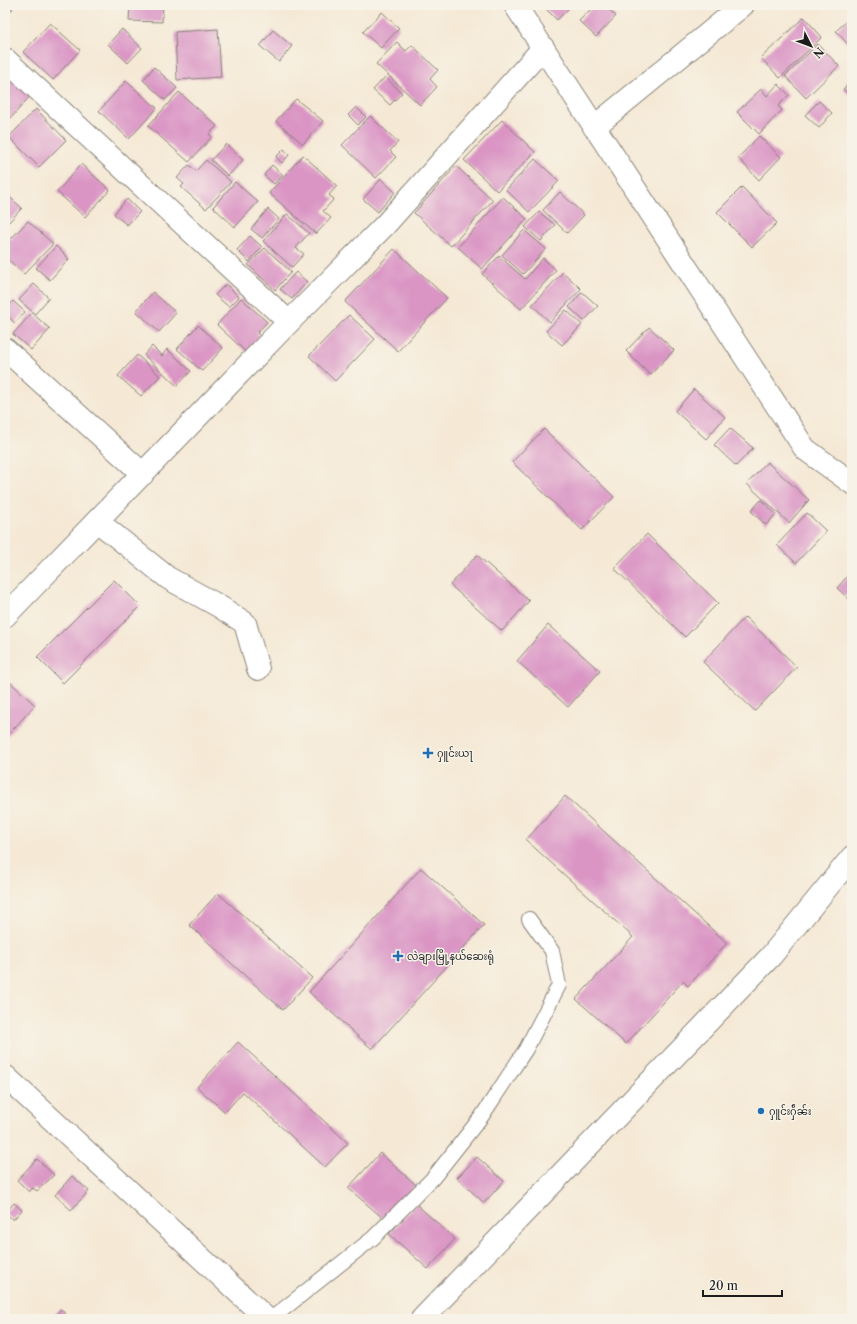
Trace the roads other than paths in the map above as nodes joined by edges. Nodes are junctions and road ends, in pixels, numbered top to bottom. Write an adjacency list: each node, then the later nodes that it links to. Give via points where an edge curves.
1 (515, 5): 3 (street)
2 (743, 5): 5 (street)
3 (543, 48): 5 (street); 6 (street, via 385,225)
4 (5, 59): 6 (street)
5 (594, 127): 9 (street, via 805,449)
6 (289, 322): 8 (street)
7 (5, 349): 8 (street)
8 (143, 474): 10 (street)
9 (852, 483)
10 (97, 521): 11 (street); 12 (street, via 168,578 245,623)
11 (5, 616)
12 (258, 669)
13 (852, 857): 18 (street, via 771,956)
14 (529, 919): 17 (lane, via 552,951 560,985 526,1049 482,1116 433,1178 373,1238)
15 (5, 1076): 16 (street)
16 (267, 1319)
17 (271, 1319)
18 (422, 1319)

